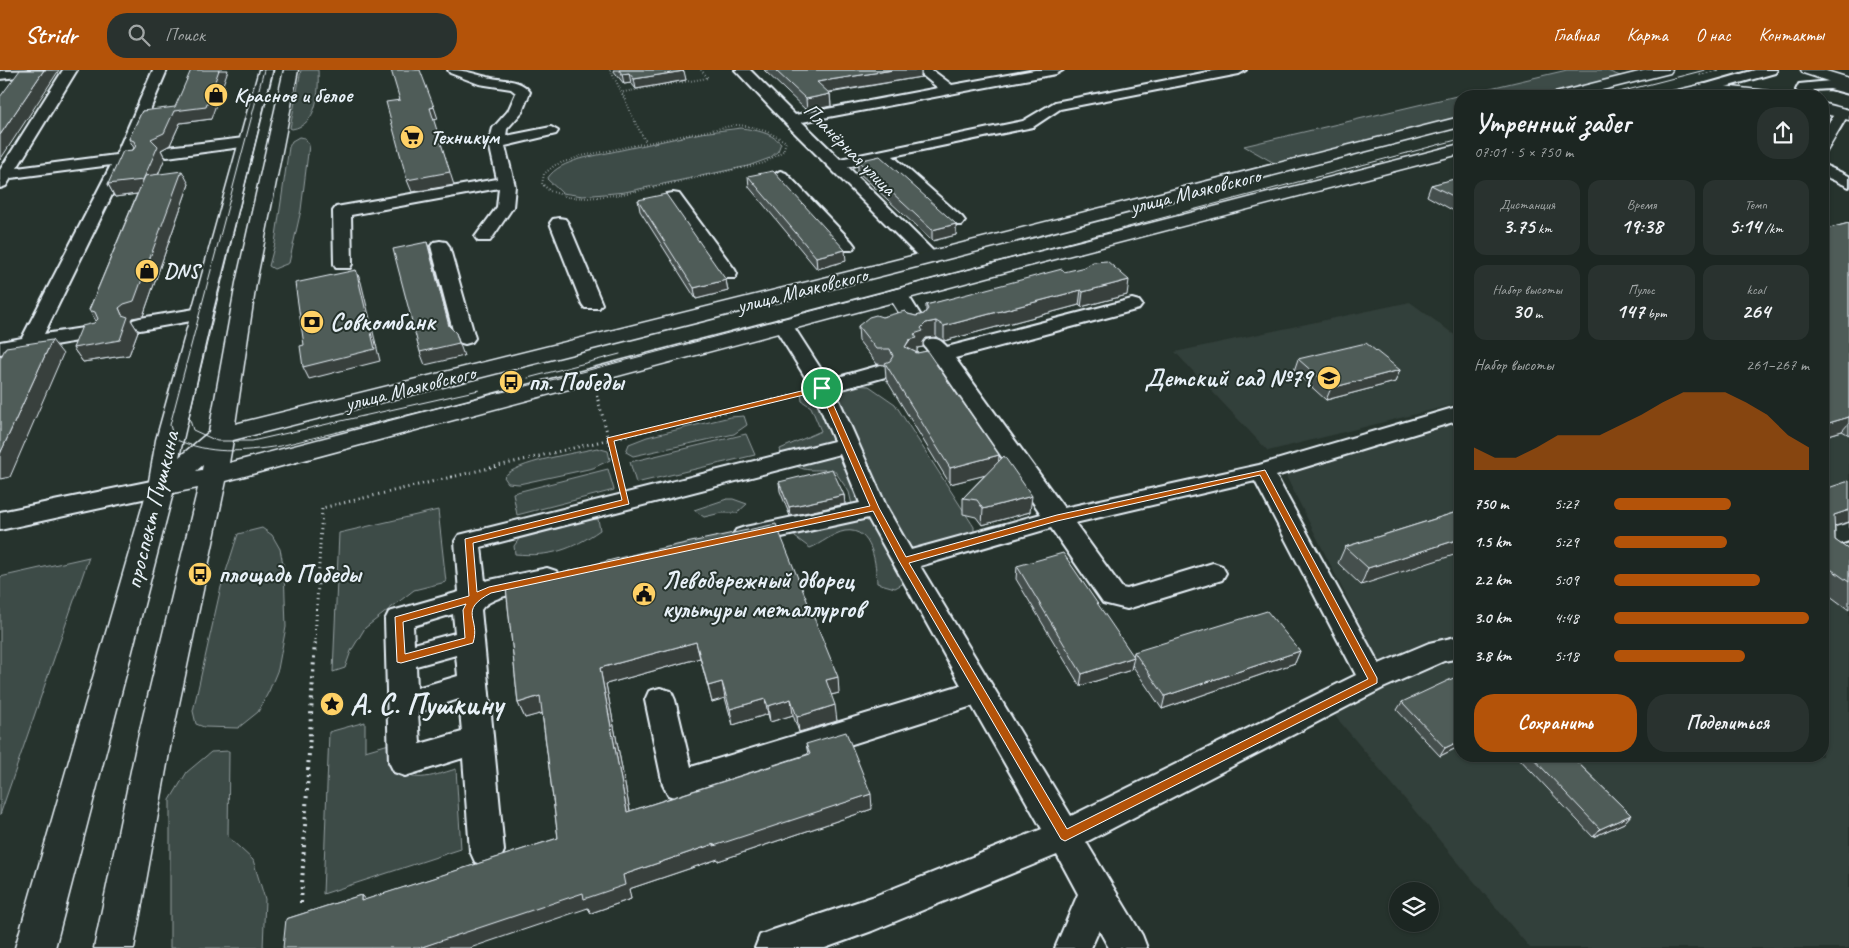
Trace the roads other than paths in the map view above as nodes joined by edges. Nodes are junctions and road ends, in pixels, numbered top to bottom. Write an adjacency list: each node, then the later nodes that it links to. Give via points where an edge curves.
1 (44, 70): 14 (street)
2 (70, 70): 40 (street)
3 (160, 70): 36 (street)
4 (266, 70): 31 (main road, проспект Пушкина)
5 (291, 70): 66 (main road, проспект Пушкина, via 246,282)
6 (455, 70): 32 (street, via 484,81 515,86 523,92 515,112 500,128)
7 (742, 70): 27 (street, Планёрная улица)
8 (923, 70): 17 (street)
9 (1056, 70): 17 (street)
10 (1239, 70): 35 (street, via 1055,106 1028,124)
11 (1665, 70): 18 (main road)
12 (1770, 70): 16 (street)
13 (1808, 70): 15 (main road)
14 (10, 73): 23 (street)
15 (1849, 83)
16 (1704, 89): 19 (main road); 20 (main road)
17 (950, 90): 27 (street)
18 (1584, 90)
19 (1699, 90)
20 (1713, 90)
21 (1803, 90): 22 (street, via 1830,85)
22 (1849, 90)
23 (0, 92)
24 (1829, 103): 26 (street)
25 (1829, 109): 26 (main road)
26 (1846, 111): 30 (street)
27 (790, 120): 37 (street, Планёрная улица)
28 (1454, 124): 49 (main road, улица Маяковского)
29 (551, 131): 32 (street)
30 (1829, 137)
31 (244, 143): 34 (street); 55 (main road, проспект Пушкина)
32 (497, 143): 41 (street)
33 (1454, 151): 52 (main road, улица Маяковского)
34 (167, 152)
35 (880, 154): 37 (street); 44 (street)
36 (128, 157): 40 (street); 61 (street)
37 (835, 165): 49 (street, Планёрная улица)
38 (1829, 173): 42 (street)
39 (780, 176): 48 (street)
40 (2, 177)
41 (506, 182): 46 (street, via 505,207); 50 (street, via 342,211)
42 (1849, 182)
43 (673, 198): 51 (street)
44 (956, 221)
45 (559, 224): 53 (street)
46 (484, 237)
47 (440, 246): 60 (street)
48 (846, 246)
49 (930, 258): 66 (main road, улица Маяковского)
50 (343, 264)
51 (728, 274)
52 (898, 295): 57 (street); 58 (main road, улица Маяковского)
53 (592, 304)
54 (1132, 305): 72 (street, via 931,353)
55 (201, 314): 56 (street); 70 (main road, проспект Пушкина, via 169,440)
56 (140, 324)
57 (916, 324)
58 (783, 325): 64 (street); 69 (main road, улица Маяковского)
59 (96, 332): 61 (street)
60 (465, 338)
61 (30, 343): 62 (street)
62 (1, 350)
63 (881, 371): 64 (street)
64 (822, 388): 67 (street)
65 (1454, 415): 68 (street)
66 (221, 435): 69 (main road, проспект Пушкина); 70 (main road, улица Маяковского)
67 (848, 445): 71 (street); 78 (street, via 468,541)
68 (1262, 472): 72 (street); 82 (street)
69 (214, 476): 70 (main road, улица Маяковского); 92 (main road, проспект Пушкина, via 154,742)
70 (161, 487): 73 (street, улица Маяковского); 91 (main road, проспект Пушкина)
71 (875, 508): 74 (street); 75 (street)
72 (1057, 518): 75 (street); 77 (street, via 1110,593 1118,598 1127,599)
73 (0, 521)
74 (720, 541)
75 (904, 561): 84 (street)
76 (576, 572): 78 (street, via 489,590)
77 (1213, 573)
78 (474, 598): 79 (street, via 467,610); 81 (street, via 399,620)
79 (470, 640): 81 (street); 83 (street)
80 (1454, 648): 82 (street, via 1439,651)
81 (401, 659): 86 (street)
82 (1373, 680): 88 (street)
83 (473, 683): 86 (street); 87 (street)
84 (980, 691): 85 (street, via 679,785); 88 (street)
85 (660, 700)
86 (403, 704): 87 (street, via 405,762)
87 (478, 740): 89 (street)
88 (1065, 836): 90 (street); 93 (street, via 872,914)
89 (486, 851)
90 (1097, 892): 94 (street); 95 (street)
91 (35, 948)
92 (114, 948)
93 (773, 948)
94 (1073, 948)
95 (1129, 948)

